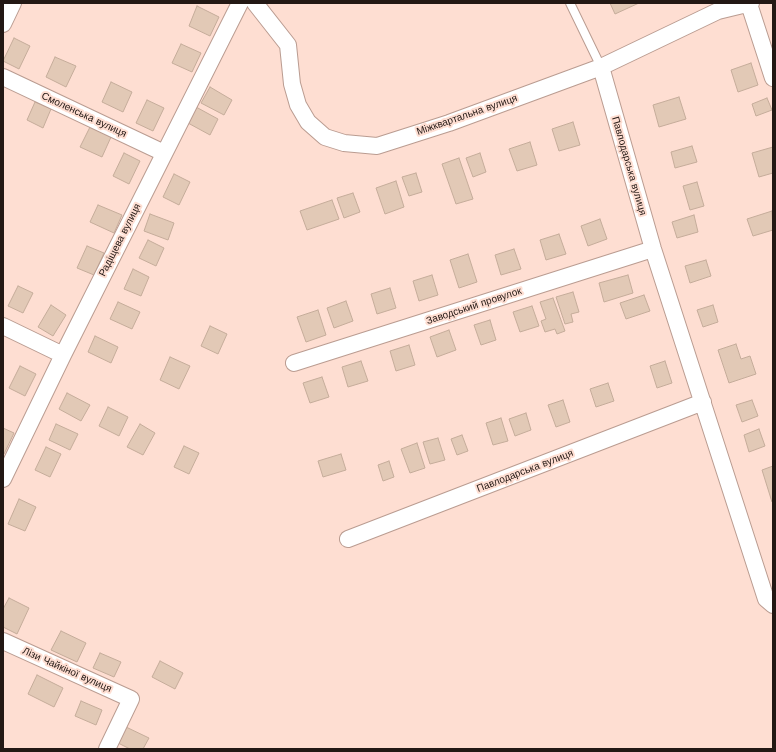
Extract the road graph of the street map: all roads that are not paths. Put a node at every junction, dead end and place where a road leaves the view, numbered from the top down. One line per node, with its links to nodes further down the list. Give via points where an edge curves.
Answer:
1 (13, 3): 7 (street)
2 (240, 3): 11 (street, Радіщева вулиця)
3 (255, 3): 8 (street, Міжквартальна вулиця, via 288,45 292,84 298,105 308,122 325,137 344,144 377,146 449,123)
4 (570, 3): 8 (lane)
5 (750, 4): 6 (street, Міжквартальна вулиця); 10 (street)
6 (716, 7): 8 (street, Міжквартальна вулиця)
7 (3, 24)
8 (601, 67): 12 (street, Павлодарська вулиця)
9 (3, 77): 11 (street, Смоленська вулиця)
10 (773, 78)
11 (164, 153): 14 (street, Радіщева вулиця)
12 (653, 249): 15 (street, Заводський провулок); 16 (street, Павлодарська вулиця)
13 (3, 326): 14 (street)
14 (63, 355): 17 (street, Радіщева вулиця)
15 (294, 363)
16 (703, 402): 18 (street, Павлодарська вулиця); 19 (street, Павлодарська вулиця)
17 (3, 479)
18 (348, 539)
19 (770, 602)
20 (3, 641): 21 (street, Лізи Чайкіної вулиця, via 131,698)
21 (107, 749)

